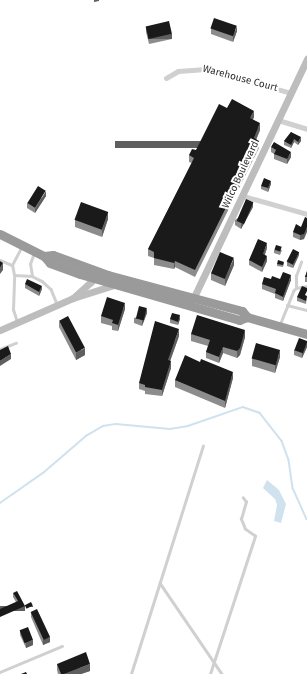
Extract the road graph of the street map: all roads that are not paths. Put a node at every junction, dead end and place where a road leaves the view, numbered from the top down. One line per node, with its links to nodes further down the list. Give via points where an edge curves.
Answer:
1 (307, 59): 2 (street, Wilco Boulevard)
2 (304, 72): 4 (street, Wilco Boulevard)
3 (166, 78): 4 (street, Warehouse Court, via 178,71 206,69)
4 (291, 93): 5 (street, Wilco Boulevard)
5 (278, 120): 6 (street); 7 (street, Wilco Boulevard)
6 (307, 128)
7 (243, 196): 8 (street); 25 (street, Wilco Boulevard)
8 (307, 214)
9 (0, 234): 10 (highway)
10 (22, 246): 11 (highway); 15 (lane)
11 (35, 252): 12 (highway); 19 (lane, via 30,264)
12 (44, 256): 16 (highway, via 50,263); 17 (highway, via 53,255)
13 (0, 260): 15 (lane)
14 (301, 262): 22 (lane, via 296,276)
15 (12, 265): 18 (lane)
16 (80, 274): 17 (highway); 23 (street)
17 (95, 274): 20 (highway); 23 (street); 25 (highway)
18 (14, 275): 19 (lane); 30 (lane, via 13,310)
19 (32, 276): 26 (lane, via 51,289)
20 (114, 285): 24 (street); 29 (highway, via 239,320)
21 (307, 286): 22 (lane)
22 (296, 288): 27 (lane)
23 (82, 290): 24 (street)
24 (73, 298): 26 (street)
25 (193, 299): 29 (highway, via 242,312)
26 (57, 305): 30 (street)
27 (287, 305): 28 (lane); 31 (lane)
28 (307, 310)
29 (247, 317): 31 (highway)
30 (17, 323): 32 (street)
31 (280, 326): 33 (highway)
32 (0, 330)
33 (307, 334)
34 (16, 343): 35 (lane)
35 (0, 349)
36 (203, 446): 38 (lane)
37 (244, 498): 40 (lane, via 246,502 240,519 246,529 255,536)
38 (160, 582): 40 (lane); 42 (lane)
39 (62, 646): 41 (lane)
40 (214, 660): 43 (lane); 44 (lane)
41 (0, 672)
42 (132, 674)
43 (210, 674)
44 (222, 674)

